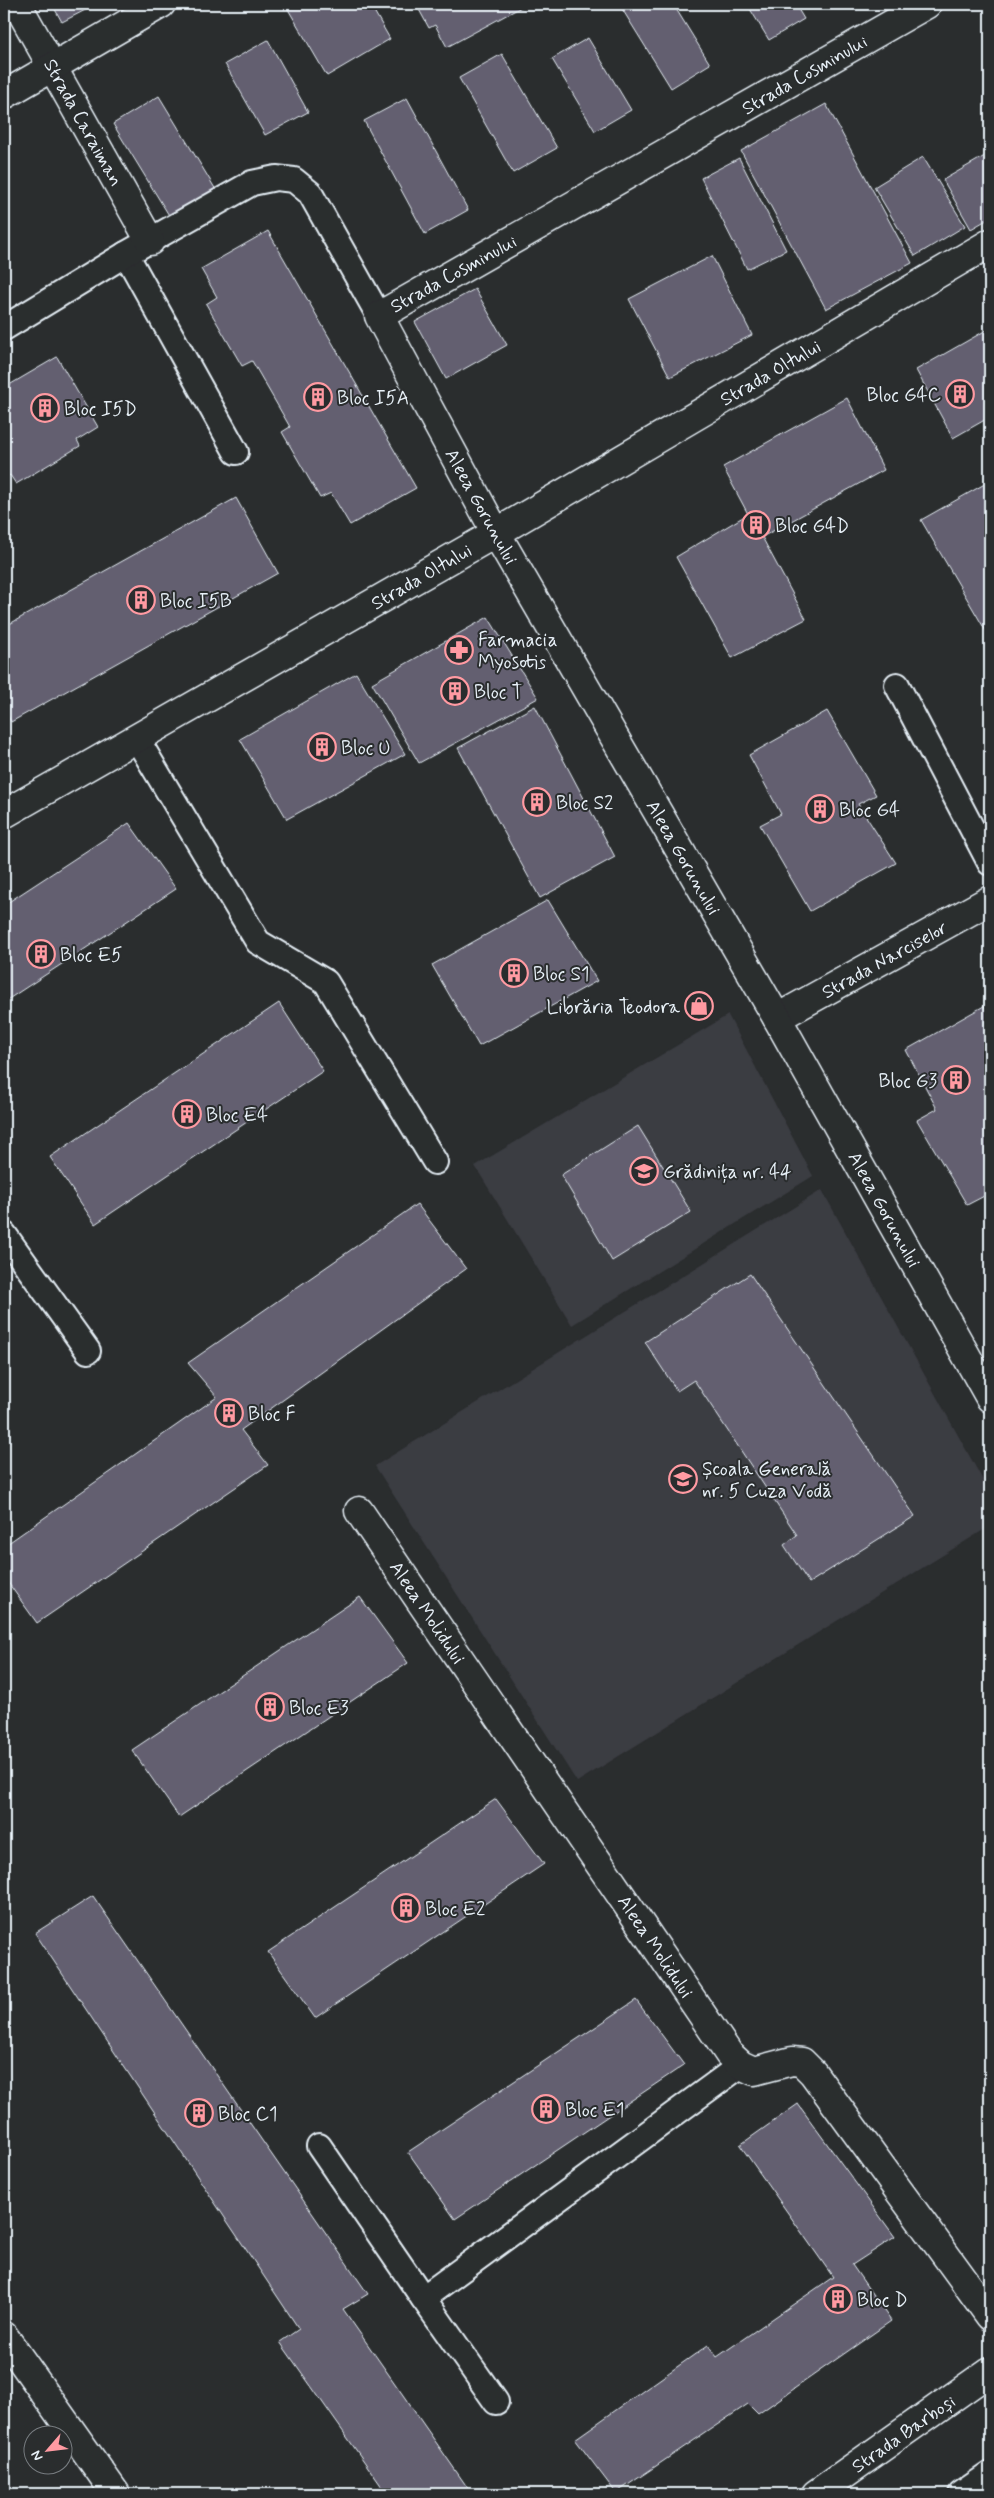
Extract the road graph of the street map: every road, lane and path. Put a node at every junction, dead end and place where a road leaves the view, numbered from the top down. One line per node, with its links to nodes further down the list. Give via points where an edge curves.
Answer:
1 (17, 4): 4 (street, Strada Caraiman)
2 (161, 4): 4 (street)
3 (927, 4): 9 (street, Strada Cosminului)
4 (53, 67): 5 (street); 6 (street, Strada Caraiman)
5 (4, 95)
6 (150, 241): 8 (lane, Strada Cosminului); 9 (lane, Strada Cosminului, via 252,183 276,178 294,180 310,194)
7 (990, 243): 12 (street, Strada Oltului)
8 (126, 254): 10 (lane, Strada Cosminului); 11 (lane)
9 (379, 316): 12 (street, Aleea Gorunului)
10 (4, 328)
11 (236, 452)
12 (496, 533): 14 (street, Strada Oltului); 18 (street, Aleea Gorunului)
13 (897, 685): 16 (lane)
14 (137, 739): 15 (street, Strada Oltului); 19 (lane, via 258,942 326,982)
15 (4, 814)
16 (990, 863)
17 (990, 900): 18 (street, Strada Narciselor)
18 (778, 1018): 22 (street, Aleea Gorunului)
19 (436, 1162)
20 (4, 1234): 21 (lane)
21 (88, 1351)
22 (990, 1398)
23 (359, 1511): 24 (street, Aleea Molidului, via 729,2054)
24 (742, 2065): 26 (lane); 27 (street, via 754,2071 792,2061 802,2062 813,2073)
25 (319, 2146): 26 (lane)
26 (423, 2298): 30 (lane)
27 (990, 2316)
28 (4, 2336): 32 (street)
29 (990, 2371): 33 (street, Strada Barboși)
30 (496, 2402)
31 (990, 2474): 34 (lane)
32 (116, 2494)
33 (816, 2494)
34 (961, 2494)

